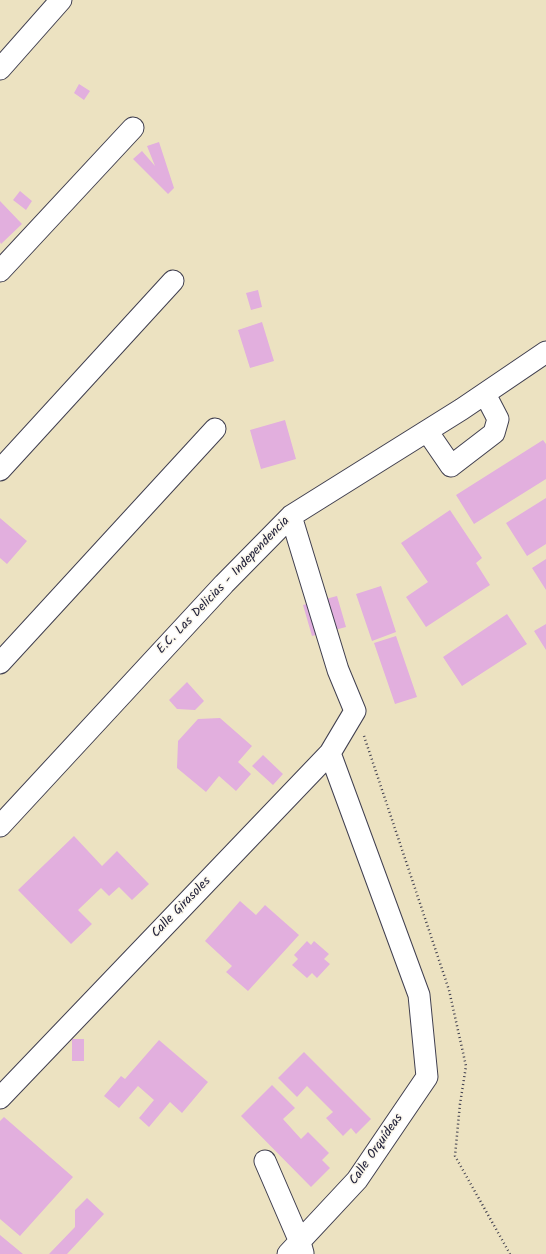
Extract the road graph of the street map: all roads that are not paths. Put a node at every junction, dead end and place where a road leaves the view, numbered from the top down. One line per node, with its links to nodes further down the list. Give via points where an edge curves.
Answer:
1 (61, 0): 2 (street)
2 (0, 69)
3 (132, 128): 4 (street)
4 (0, 271)
5 (173, 281): 10 (street)
6 (546, 352): 7 (street, E.C. Las Delicias - Independencia)
7 (485, 394): 9 (street, E.C. Las Delicias - Independencia); 9 (street, via 498,419 494,433 451,466)
8 (215, 429): 12 (street)
9 (427, 431): 11 (street, E.C. Las Delicias - Independencia)
10 (0, 470)
11 (291, 516): 13 (street, Calle Girasoles, via 338,670 355,711); 14 (street, E.C. Las Delicias - Independencia)
12 (0, 664)
13 (330, 752): 15 (street, Calle Girasoles); 17 (street, Calle Orquídeas, via 419,995 427,1077 357,1180)
14 (3, 815)
15 (0, 1098)
16 (265, 1161): 17 (street)
17 (297, 1250)

